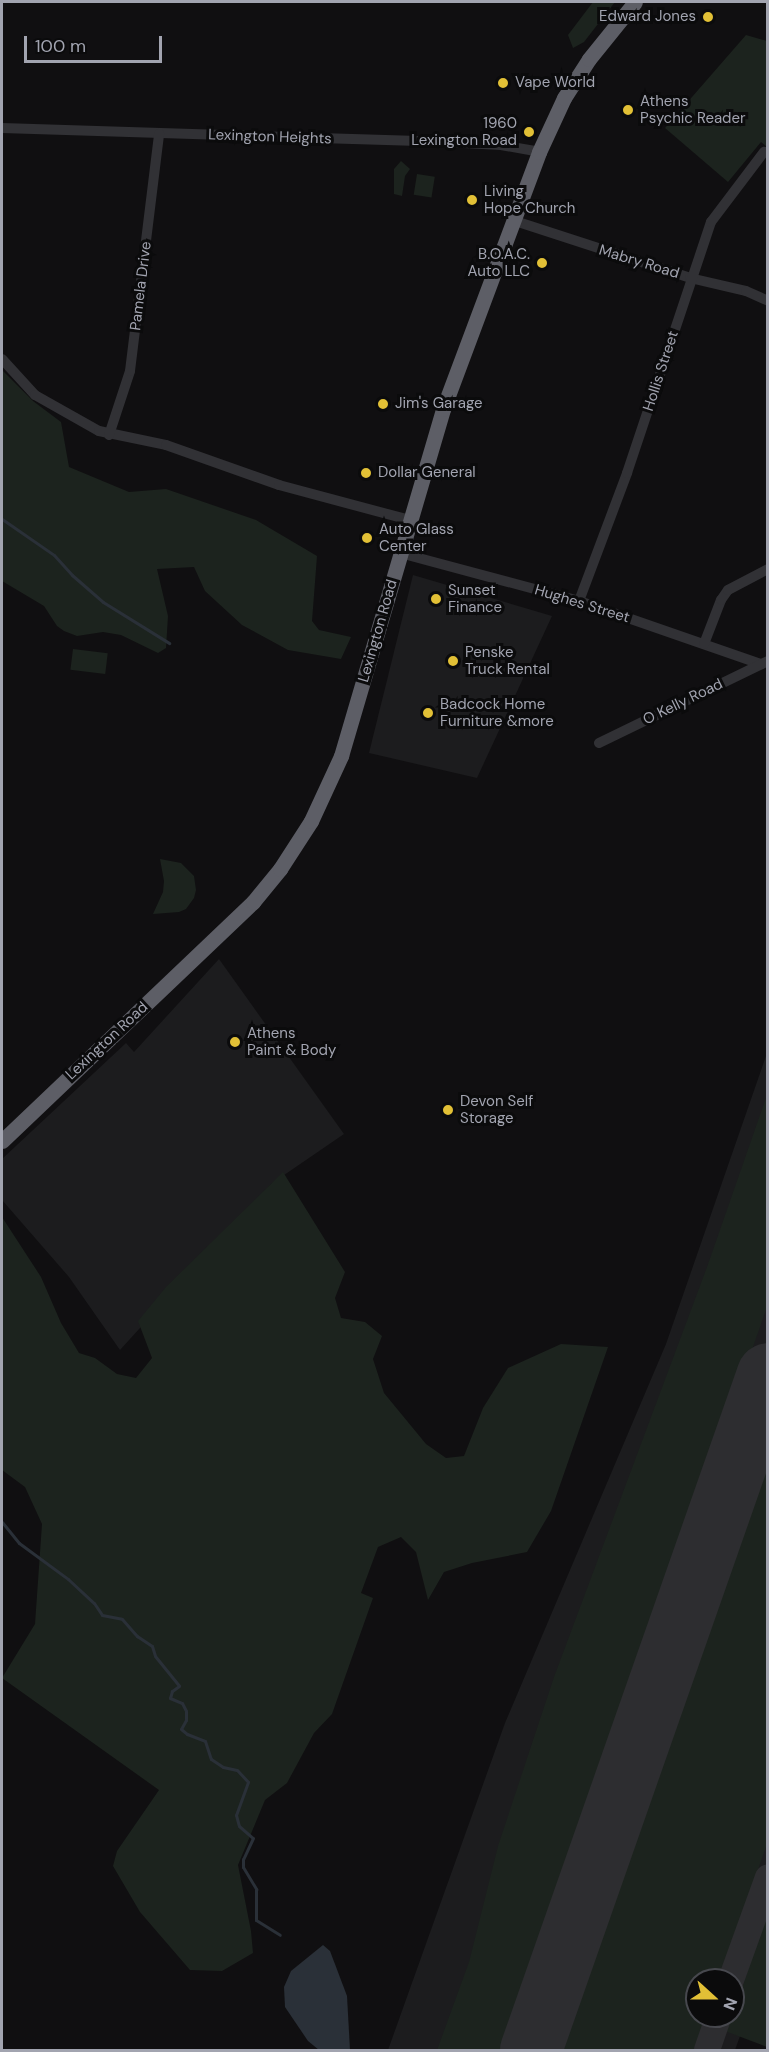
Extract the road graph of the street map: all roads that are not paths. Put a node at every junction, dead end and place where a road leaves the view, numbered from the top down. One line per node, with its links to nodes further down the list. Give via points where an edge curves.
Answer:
1 (635, 2): 4 (highway, Lexington Road, via 589,59 564,98)
2 (2, 128): 3 (street, Lexington Heights)
3 (159, 134): 4 (street, Lexington Heights, via 425,141 501,145); 10 (street, Pamela Drive, via 130,371)
4 (539, 152): 6 (highway, Lexington Road)
5 (764, 152): 7 (street, Hollis Street, via 714,217)
6 (512, 220): 7 (street, Mabry Road); 11 (highway, Lexington Road, via 443,409)
7 (690, 278): 8 (street, Mabry Road, via 746,291); 14 (street, Hollis Street, via 627,473)
8 (768, 301)
9 (2, 359): 10 (street, via 35,395)
10 (109, 435): 11 (street, via 166,445 279,485)
11 (410, 520): 12 (highway, Lexington Road)
12 (400, 554): 14 (street, Hughes Street); 18 (highway, Lexington Road, via 341,756 292,852 241,914)
13 (768, 569): 15 (street, via 728,590)
14 (579, 601): 15 (street, Hughes Street)
15 (704, 644): 16 (street, Hughes Street)
16 (764, 662): 17 (street, O Kelly Road)
17 (599, 743)
18 (2, 1141)

